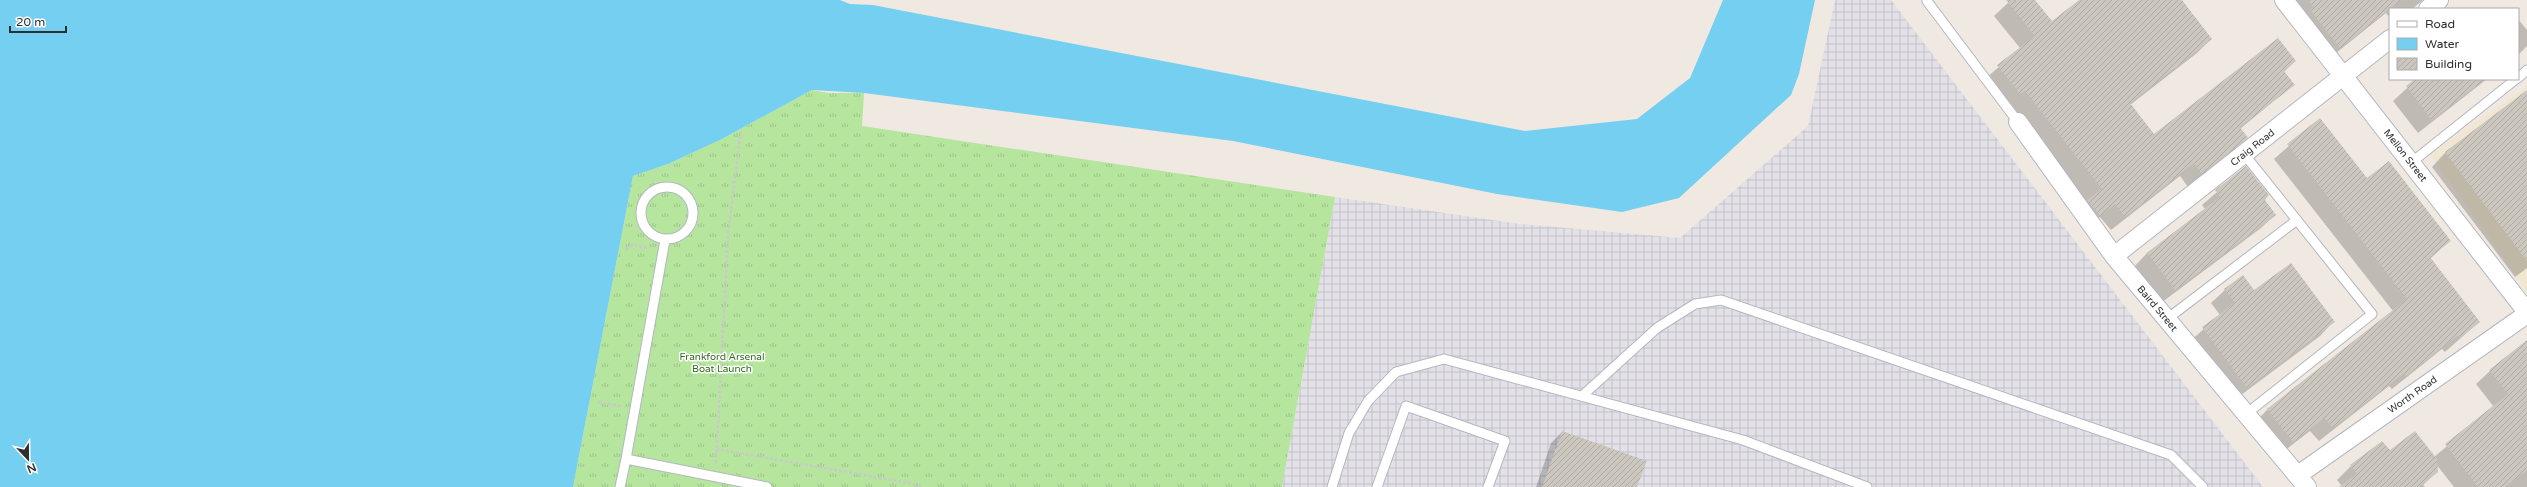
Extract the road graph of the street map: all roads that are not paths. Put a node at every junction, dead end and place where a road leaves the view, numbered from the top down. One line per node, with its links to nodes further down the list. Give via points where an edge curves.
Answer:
1 (2284, 0): 7 (street, Mellon Street)
2 (2439, 0): 4 (street)
3 (1927, 1): 10 (lane)
4 (2429, 8)
5 (2389, 40): 7 (street, Craig Road)
6 (2527, 70): 8 (lane)
7 (2344, 75): 11 (street, Craig Road); 12 (street, Mellon Street)
8 (2519, 76)
9 (2514, 80): 12 (lane)
10 (2018, 122): 15 (street, Baird Street)
11 (2244, 154): 13 (lane); 15 (street, Craig Road)
12 (2412, 162): 16 (street, Mellon Street)
13 (2297, 220): 17 (lane); 19 (lane, via 2372,314)
14 (665, 240): 14 (lane, via 687,231 693,215 693,207 687,196 669,187 653,190 642,203 640,211 642,223 649,233); 20 (lane)
15 (2114, 256): 17 (street, Baird Street)
16 (2527, 313): 21 (street, Worth Road)
17 (2167, 319): 19 (street, Baird Street)
18 (1582, 396): 24 (lane, via 1444,359 1396,372 1368,401 1349,433); 27 (lane, via 1743,440); 28 (lane, via 1657,328 1695,304 1721,300 2171,454)
19 (2246, 414): 21 (street, Baird Street)
20 (626, 459): 22 (lane); 23 (lane)
21 (2302, 481)
22 (620, 487)
23 (768, 487)
24 (1332, 487)
25 (1377, 487): 26 (lane, via 1406,406 1505,441)
26 (1488, 487)
27 (1867, 487)
28 (2203, 487)

